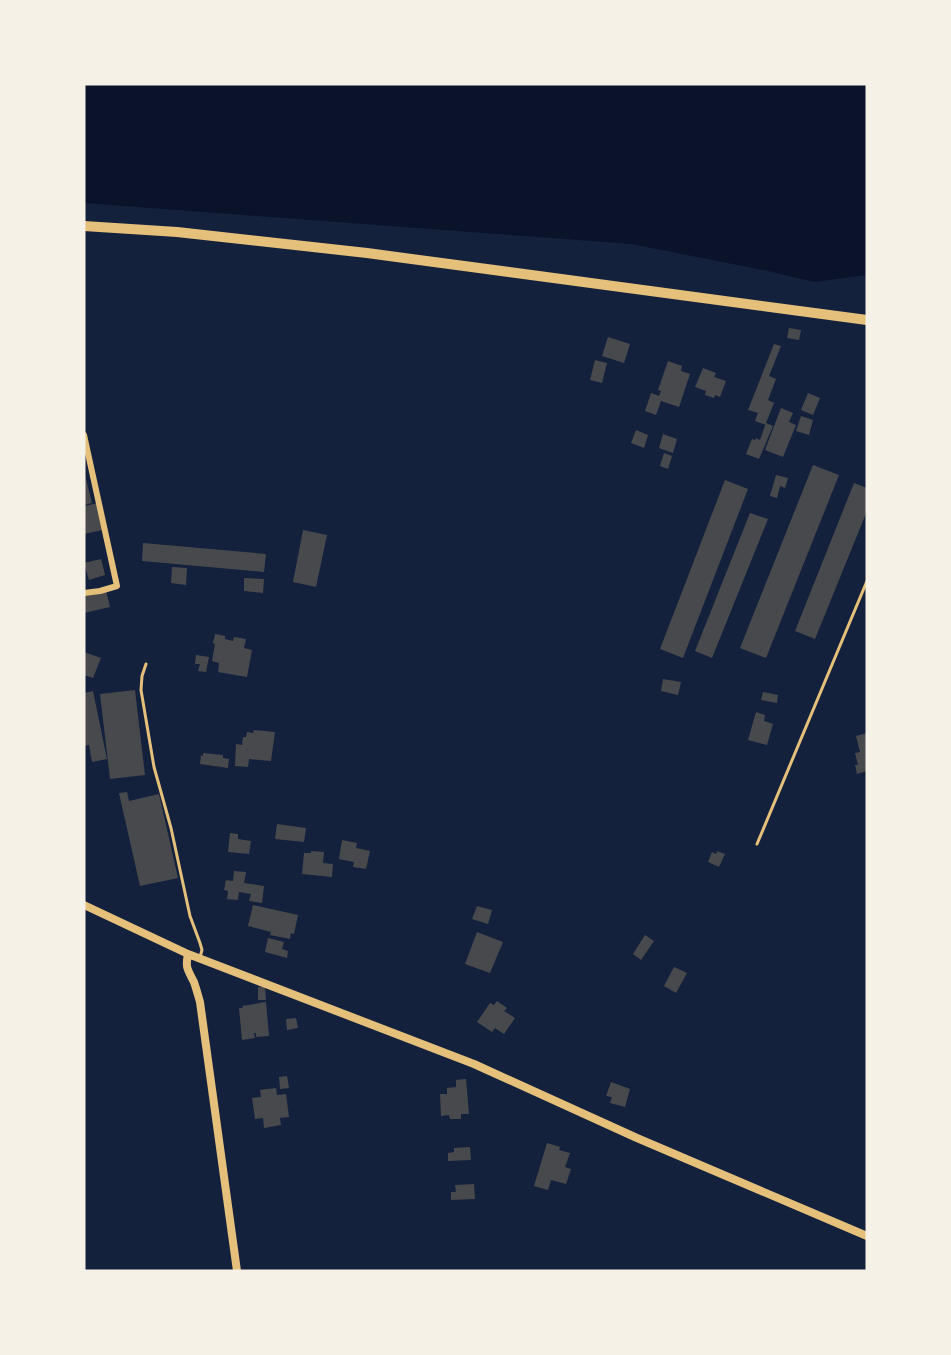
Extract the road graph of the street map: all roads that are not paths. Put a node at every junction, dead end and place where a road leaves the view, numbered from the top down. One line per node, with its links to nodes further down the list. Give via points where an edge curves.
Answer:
1 (84, 226): 2 (highway, via 367,253)
2 (867, 320)
3 (84, 435): 5 (street, via 117,586)
4 (867, 581): 7 (lane)
5 (84, 593)
6 (146, 664): 10 (lane, via 141,690 154,767 200,943)
7 (757, 844)
8 (84, 905): 9 (street)
9 (188, 954): 10 (street); 12 (street, via 187,970 200,1002)
10 (199, 959): 11 (street, via 474,1064)
11 (867, 1236)
12 (237, 1271)

